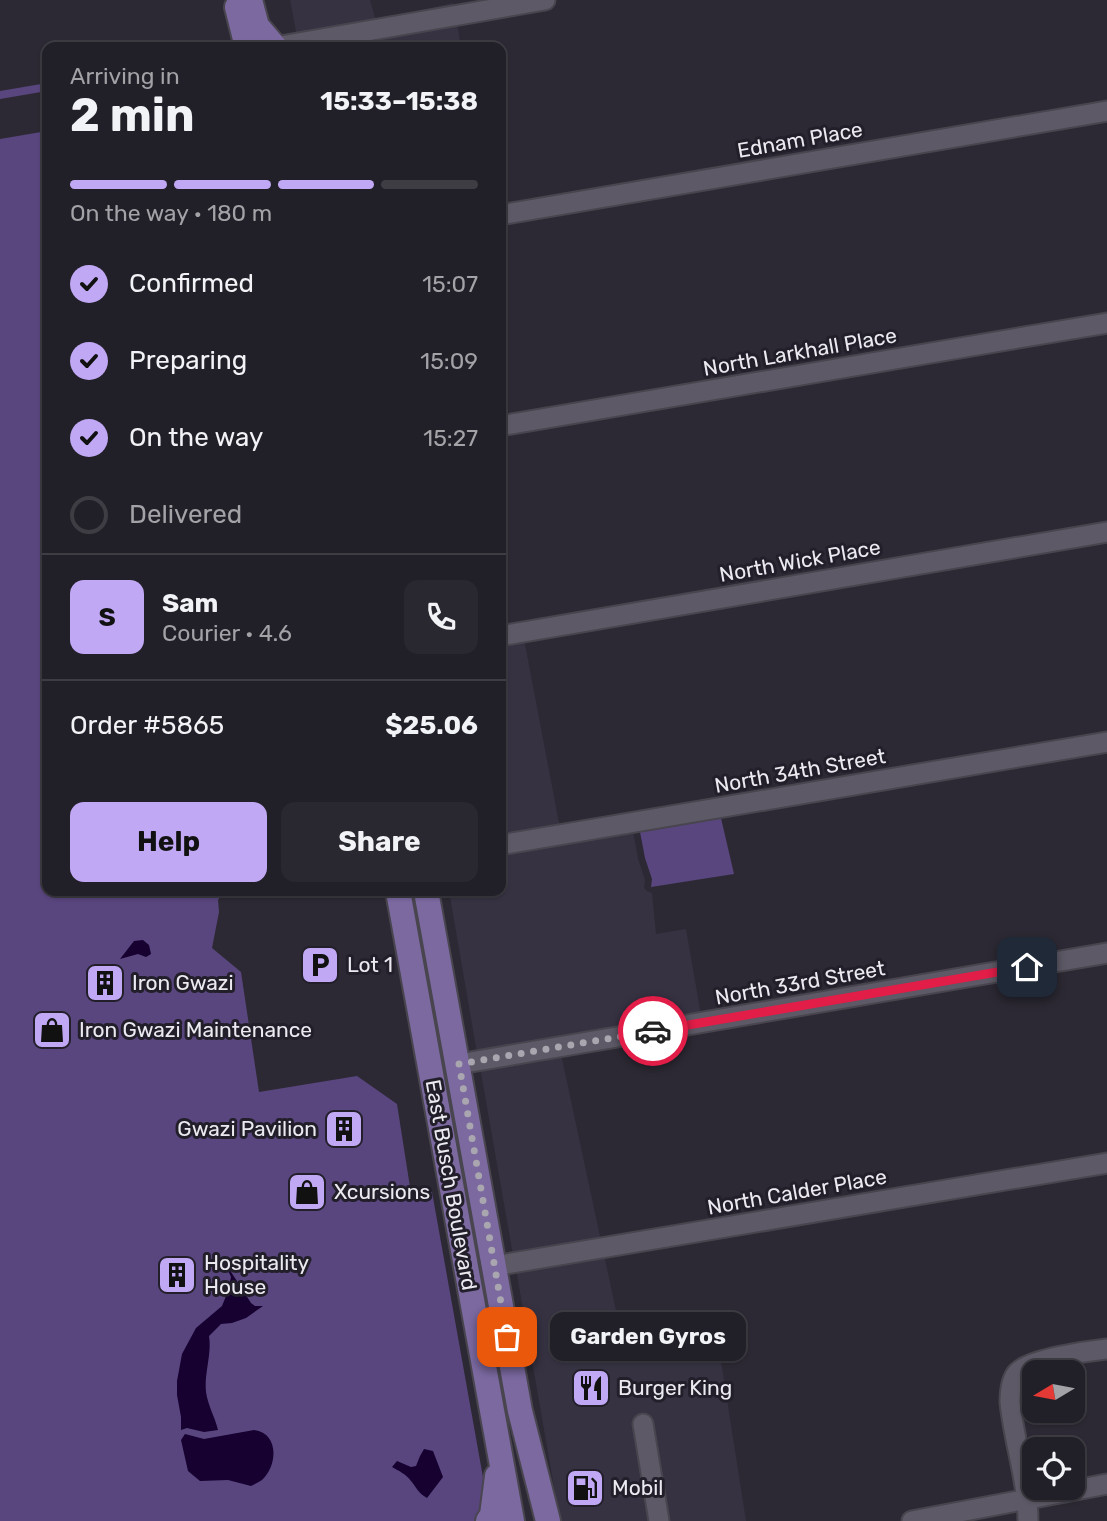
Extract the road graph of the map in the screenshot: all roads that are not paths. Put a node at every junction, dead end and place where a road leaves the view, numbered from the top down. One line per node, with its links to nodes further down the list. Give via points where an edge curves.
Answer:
1 (235, 0): 5 (main road)
2 (250, 0): 6 (main road, via 257,26)
3 (265, 0): 7 (main road)
4 (545, 0): 8 (street)
5 (246, 42)
6 (271, 42)
7 (274, 42)
8 (304, 42)
9 (1107, 111): 10 (street, Ednam Place)
10 (506, 214)
11 (1107, 323): 12 (street, North Larkhall Place)
12 (506, 425)
13 (1107, 532): 14 (street, North Wick Place)
14 (506, 635)
15 (1107, 742): 16 (street, North 34th Street)
16 (506, 844)
17 (399, 896): 21 (main road, East Busch Boulevard)
18 (427, 896): 20 (main road, East Busch Boulevard)
19 (1107, 953): 20 (street, North 33rd Street)
20 (459, 1064): 23 (main road, East Busch Boulevard)
21 (439, 1122): 23 (main road, via 474,1252); 26 (main road, East Busch Boulevard)
22 (1107, 1163): 23 (street, North Calder Place)
23 (494, 1266): 34 (main road, East Busch Boulevard, via 520,1411)
24 (1107, 1349): 27 (street, via 1032,1363 1018,1371 1010,1401)
25 (643, 1424): 35 (street)
26 (499, 1455): 32 (main road); 33 (main road, East Busch Boulevard)
27 (1022, 1470)
28 (1107, 1483): 29 (street)
29 (1085, 1487)
30 (1022, 1500): 36 (street)
31 (1027, 1500): 37 (street)
32 (488, 1521)
33 (512, 1521)
34 (548, 1521)
35 (659, 1521)
36 (912, 1521)
37 (1028, 1521)

